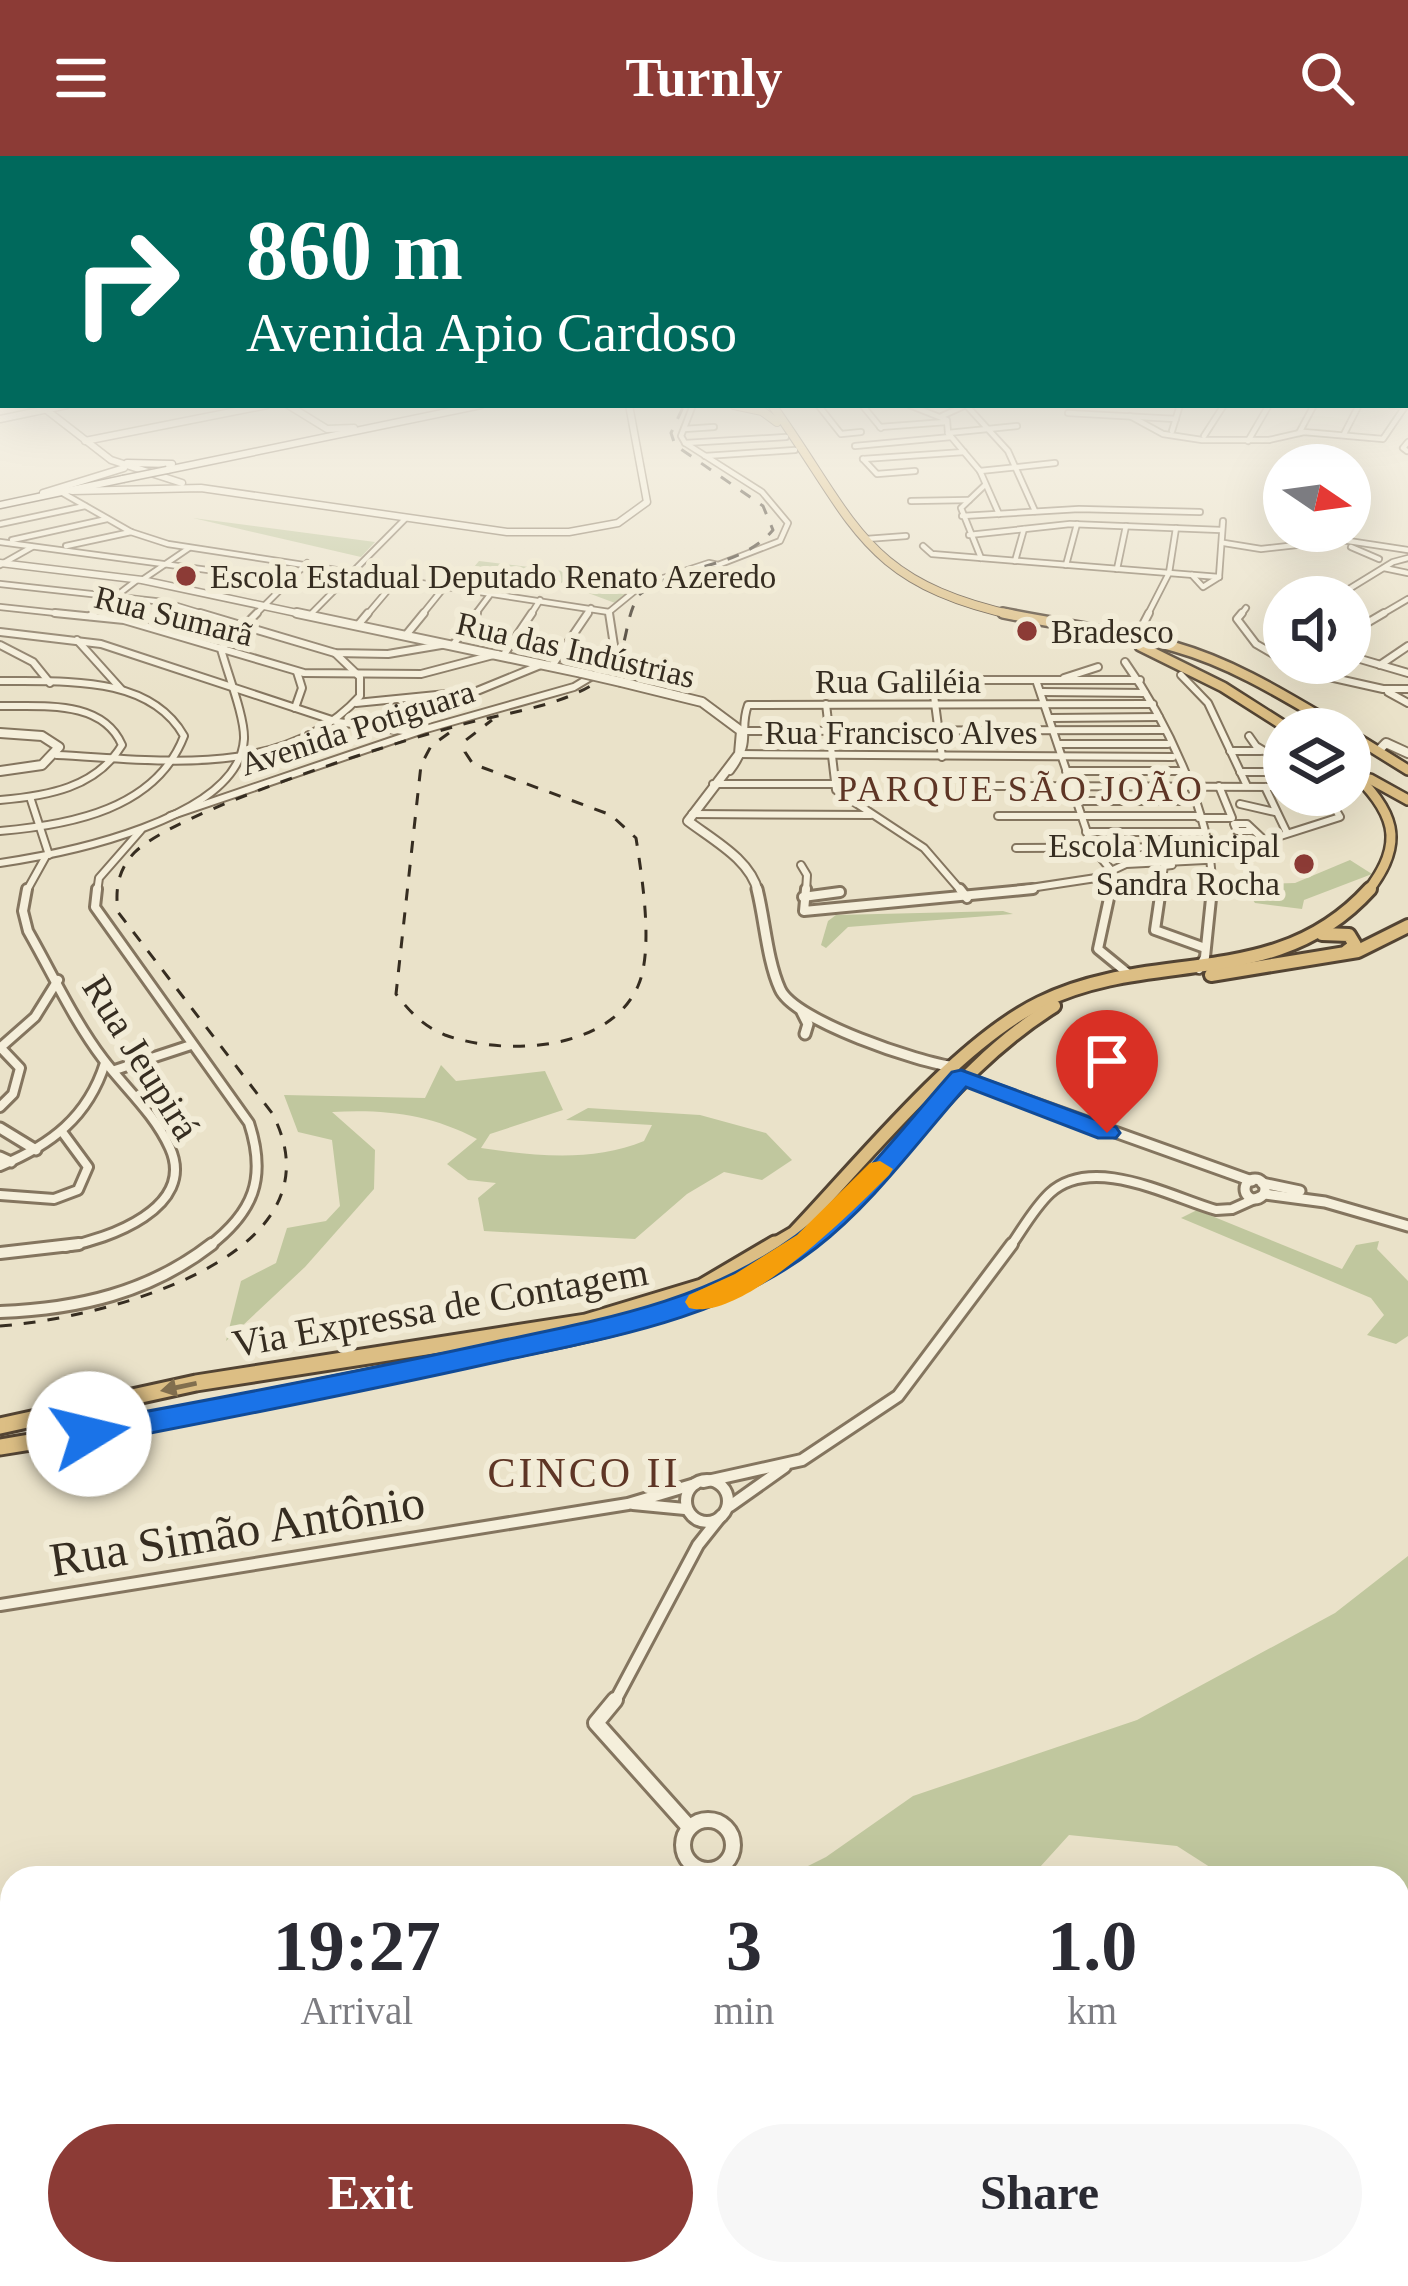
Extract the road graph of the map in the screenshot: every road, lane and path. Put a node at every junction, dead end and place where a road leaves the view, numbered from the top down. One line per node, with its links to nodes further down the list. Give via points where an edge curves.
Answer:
1 (73, 498): 11 (street)
2 (289, 498): 19 (street)
3 (642, 498): 21 (street, via 644,507 624,523 602,530 542,536)
4 (768, 498): 72 (street, via 788,524 780,541 642,585)
5 (829, 498): 107 (highway, via 897,579 949,601 1134,644)
6 (835, 498): 32 (highway)
7 (991, 498): 16 (street)
8 (1029, 498): 13 (street)
9 (969, 500): 10 (street); 17 (street)
10 (911, 501)
11 (85, 506): 18 (street); 22 (street)
12 (1048, 510): 13 (street); 14 (street); 23 (street)
13 (1035, 511): 16 (street)
14 (1200, 512)
15 (431, 514): 21 (street)
16 (998, 514): 17 (street)
17 (962, 516): 30 (street)
18 (108, 518): 29 (street); 33 (street)
19 (406, 518): 21 (street); 53 (street)
20 (1223, 521): 28 (street)
21 (440, 523)
22 (0, 524)
23 (1061, 524): 24 (street); 27 (street)
24 (1077, 524): 25 (street); 50 (street)
25 (1126, 526): 26 (street); 52 (street)
26 (1176, 528): 28 (street); 54 (street)
27 (1024, 529): 30 (street); 46 (street)
28 (1221, 530): 34 (street)
29 (131, 532): 38 (street); 39 (street)
30 (969, 535): 44 (street)
31 (906, 536): 32 (street)
32 (866, 539): 80 (highway, via 889,566 932,590)
33 (0, 542): 37 (street)
34 (1224, 543): 40 (street); 58 (street)
35 (1371, 544): 43 (street)
36 (923, 545): 44 (street, via 932,554)
37 (33, 546): 38 (street); 48 (street)
38 (54, 548): 47 (street)
39 (189, 548): 47 (street); 49 (street)
40 (1263, 550)
41 (1371, 551): 45 (street)
42 (1365, 552): 45 (street)
43 (1406, 556): 51 (street)
44 (981, 558): 46 (street)
45 (1379, 559): 51 (street)
46 (1015, 561): 50 (street)
47 (169, 562): 60 (street); 61 (street)
48 (3, 563): 60 (street, Rua das Indústrias)
49 (307, 563): 53 (street); 61 (street)
50 (1066, 565): 52 (street)
51 (1383, 568): 55 (street); 57 (street)
52 (1117, 569): 54 (street)
53 (352, 570): 59 (street); 73 (street)
54 (1169, 573): 56 (street); 80 (street)
55 (1408, 573)
56 (1192, 575): 58 (street); 58 (street, via 1203,587)
57 (1370, 576)
58 (1219, 577)
59 (399, 578): 63 (street); 77 (street)
60 (139, 580): 65 (street); 68 (street, Rua das Indústrias)
61 (289, 581): 68 (street)
62 (0, 584): 65 (street)
63 (446, 585): 64 (street); 79 (street)
64 (492, 592): 67 (street); 83 (street)
65 (115, 596): 74 (street); 76 (street)
66 (1408, 599): 75 (street)
67 (540, 600): 70 (street); 88 (street)
68 (266, 606): 73 (street, Rua das Indústrias); 76 (street)
69 (0, 607): 74 (street, Rua Sumarã)
70 (591, 608): 72 (street); 91 (street)
71 (1246, 608): 85 (street, via 1237,619)
72 (608, 612): 134 (street, Avenida Potiguara, via 615,652 586,681)
73 (310, 615): 77 (street, Rua das Indústrias)
74 (90, 616): 86 (street, Rua Sumarã)
75 (1371, 621)
76 (244, 624): 86 (street); 87 (street)
77 (358, 625): 79 (street, Rua das Indústrias)
78 (0, 633): 81 (street)
79 (406, 635): 83 (street, Rua das Indústrias)
80 (1136, 638): 97 (highway)
81 (79, 642): 108 (street); 111 (street)
82 (0, 645): 104 (street, via 33,662)
83 (450, 645): 87 (street); 88 (street, Rua das Indústrias)
84 (1408, 646): 92 (street)
85 (1263, 648)
86 (221, 649): 94 (street, Rua Sumarã); 108 (street)
87 (334, 653): 98 (street)
88 (500, 655): 91 (street, Rua das Indústrias); 98 (street, via 422,674)
89 (1124, 662): 102 (street)
90 (1371, 662): 92 (street)
91 (547, 665): 115 (street, via 464,692); 129 (street, Rua das Indústrias, bridge, via 702,702)
92 (1380, 665): 95 (street)
93 (1098, 668): 101 (street)
94 (297, 672): 98 (street); 123 (street, Rua Sumarã)
95 (1408, 673)
96 (1181, 675): 141 (street, via 1208,703)
97 (1245, 675): 107 (highway, via 1213,672); 124 (highway)
98 (360, 677): 115 (street)
99 (932, 680): 100 (street); 106 (street); 120 (street)
100 (1036, 680): 101 (street); 113 (street)
101 (1059, 680): 102 (street)
102 (1141, 680): 114 (street)
103 (0, 681): 104 (street)
104 (50, 683): 111 (street)
105 (1357, 684): 110 (street)
106 (881, 686)
107 (1223, 687): 125 (highway)
108 (228, 688): 123 (street); 128 (street); 147 (street, via 244,728)
109 (1408, 688): 110 (street)
110 (1383, 689): 116 (street)
111 (122, 690): 153 (street, via 177,718 184,736)
112 (847, 690): 119 (street)
113 (1042, 692): 114 (street); 121 (street)
114 (1145, 693): 118 (street)
115 (356, 703): 128 (street)
116 (1408, 703)
117 (826, 704): 119 (street, Rua Galiléia); 129 (street, Rua Galiléia, via 748,705); 130 (street)
118 (1153, 704): 121 (street, Rua Galiléia); 126 (street)
119 (847, 705): 120 (street, Rua Galiléia)
120 (937, 705): 121 (street, Rua Galiléia); 133 (street)
121 (1048, 705): 127 (street)
122 (0, 706): 148 (street, via 104,719 122,741)
123 (295, 708): 128 (street)
124 (1304, 708)
125 (1263, 712)
126 (1159, 717): 127 (street); 132 (street)
127 (1051, 718): 131 (street)
128 (336, 723): 134 (street); 136 (street); 147 (street)
129 (747, 730): 130 (street); 146 (street)
130 (830, 730): 133 (street); 149 (street)
131 (1055, 730): 132 (street); 133 (street); 138 (street)
132 (1164, 730): 139 (street)
133 (941, 731): 150 (street)
134 (417, 732): 136 (street, Avenida Potiguara)
135 (0, 734): 145 (street, via 48,738)
136 (405, 736): 178 (street, Avenida Potiguara)
137 (1249, 736): 142 (street)
138 (1059, 744): 139 (street); 152 (street)
139 (1168, 744): 151 (street)
140 (1371, 747): 143 (highway)
141 (1230, 751): 142 (street); 159 (street)
142 (1261, 751)
143 (1378, 751): 144 (street, via 1386,743); 154 (highway)
144 (1408, 753)
145 (57, 754): 148 (street); 156 (street, via 35,767)
146 (742, 754): 149 (street, Rua Francisco Alves); 162 (street)
147 (240, 755): 153 (street); 177 (street)
148 (116, 757): 153 (street); 171 (street, via 81,783)
149 (832, 757): 150 (street, Rua Francisco Alves); 163 (street)
150 (942, 757): 152 (street, Rua Francisco Alves)
151 (1174, 757): 152 (street, Rua Francisco Alves); 158 (street)
152 (1063, 758): 157 (street)
153 (176, 759): 189 (street, via 130,797)
154 (1407, 769)
155 (1263, 770): 159 (street)
156 (0, 771)
157 (1066, 771): 158 (street); 166 (street)
158 (1180, 771): 167 (street)
159 (1240, 772): 168 (street)
160 (1371, 780): 173 (highway)
161 (871, 784): 163 (street)
162 (715, 785): 163 (street); 185 (street)
163 (836, 785): 180 (street)
164 (1219, 785): 167 (street); 168 (street); 176 (street)
165 (983, 786): 166 (street)
166 (1071, 786): 167 (street); 174 (street)
167 (1186, 786): 175 (street)
168 (1247, 786): 169 (street)
169 (1263, 787)
170 (1371, 789): 208 (highway, via 1401,831 1400,859 1387,880)
171 (30, 797): 172 (street); 189 (street)
172 (0, 800)
173 (1408, 800)
174 (1076, 801): 175 (street); 186 (street)
175 (1192, 801): 187 (street)
176 (1226, 801): 179 (street); 188 (street)
177 (190, 804): 178 (street, Avenida Potiguara); 181 (street)
178 (203, 807): 181 (street, Avenida Potiguara)
179 (1263, 809)
180 (872, 815): 185 (street); 206 (street, via 924,848)
181 (170, 816): 190 (street)
182 (998, 816): 186 (street)
183 (1277, 816): 194 (street)
184 (1339, 816): 194 (street)
185 (693, 817): 214 (street, via 750,870 781,992)
186 (1080, 817): 187 (street); 192 (street)
187 (1198, 817): 188 (street); 193 (street)
188 (1233, 821): 195 (street)
189 (39, 826): 191 (street); 199 (street)
190 (141, 830): 199 (street); 216 (street, via 99,878 95,907)
191 (0, 831)
192 (1086, 832): 193 (street); 196 (street)
193 (1204, 832): 198 (street)
194 (1287, 833): 195 (street)
195 (1264, 840): 198 (street)
196 (1092, 847): 197 (street); 198 (street); 203 (street)
197 (1016, 848)
198 (1212, 852): 202 (street); 203 (street)
199 (48, 856): 200 (street); 213 (street, Rua Jeupirá, via 28,883 22,916)
200 (0, 863)
201 (801, 865): 205 (street)
202 (1212, 868): 209 (street); 209 (street, via 1165,865 1155,930)
203 (1111, 870): 206 (street); 212 (street, via 1098,950)
204 (840, 892): 205 (street)
205 (803, 897): 206 (street, via 804,910)
206 (967, 898)
207 (1408, 926): 210 (highway, Via Expressa de Contagem)
208 (1308, 939): 210 (highway, via 1341,933 1355,940); 211 (highway, Via Expressa de Contagem)
209 (1205, 948): 211 (street)
210 (1337, 955): 220 (highway, Via Expressa de Contagem, via 1063,1001)
211 (1199, 969): 212 (highway, Via Expressa de Contagem)
212 (1137, 976): 220 (highway, Via Expressa de Contagem, via 1078,988 1013,1016)
213 (58, 980): 217 (street, via 35,1017); 218 (street, Rua Jeupirá)
214 (802, 1012): 215 (street); 220 (street)
215 (805, 1034)
216 (191, 1045): 219 (street); 230 (street, via 259,1142 259,1179 236,1222 132,1290 78,1306)
217 (0, 1047): 221 (street, via 20,1079)
218 (105, 1063): 219 (street, Rua Jeupirá); 223 (street, via 96,1092)
219 (116, 1070): 229 (street, Rua Jeupirá, via 176,1166 161,1199 97,1241)
220 (955, 1074): 226 (street); 231 (highway, Via Expressa de Contagem, via 794,1233 702,1287 586,1322); 232 (highway, Via Expressa de Contagem, via 823,1226 745,1280 672,1313)
221 (0, 1107)
222 (0, 1128): 224 (street)
223 (63, 1133): 224 (street); 227 (street, via 88,1167 84,1184 49,1199)
224 (36, 1150): 225 (street)
225 (4, 1162)
226 (1253, 1191): 228 (street); 237 (street, Rua Simão Antônio, via 1216,1210 1107,1179 1063,1184 898,1396 827,1447)
227 (0, 1195)
228 (1408, 1226)
229 (0, 1252)
230 (0, 1312)
231 (335, 1360): 232 (highway, via 353,1369); 233 (highway, Via Expressa de Contagem, one-way to 233)
232 (345, 1385): 235 (highway, Via Expressa de Contagem)
233 (97, 1404): 234 (highway, Via Expressa de Contagem); 235 (highway, via 79,1412 73,1426)
234 (0, 1426)
235 (89, 1434): 236 (highway, Via Expressa de Contagem)
236 (0, 1447)
237 (789, 1463): 238 (street, Rua Simão Antônio); 240 (street, Rua Simão Antônio)
238 (699, 1483): 239 (street, Rua Simão Antônio); 240 (street, via 725,1488); 241 (street, via 685,1492)
239 (628, 1504): 241 (street, Rua Simão Antônio); 243 (street, Rua Simão Antônio)
240 (726, 1511): 241 (street, Rua Simão Antônio); 242 (street, Rua Simão Antônio)
241 (689, 1512): 242 (street)
242 (698, 1545): 244 (street, Rua Simão Antônio, via 596,1723)
243 (0, 1606)
244 (689, 1827): 245 (street, via 681,1841); 246 (street, via 705,1821 728,1829 729,1859)
245 (699, 1866)
246 (713, 1866)

